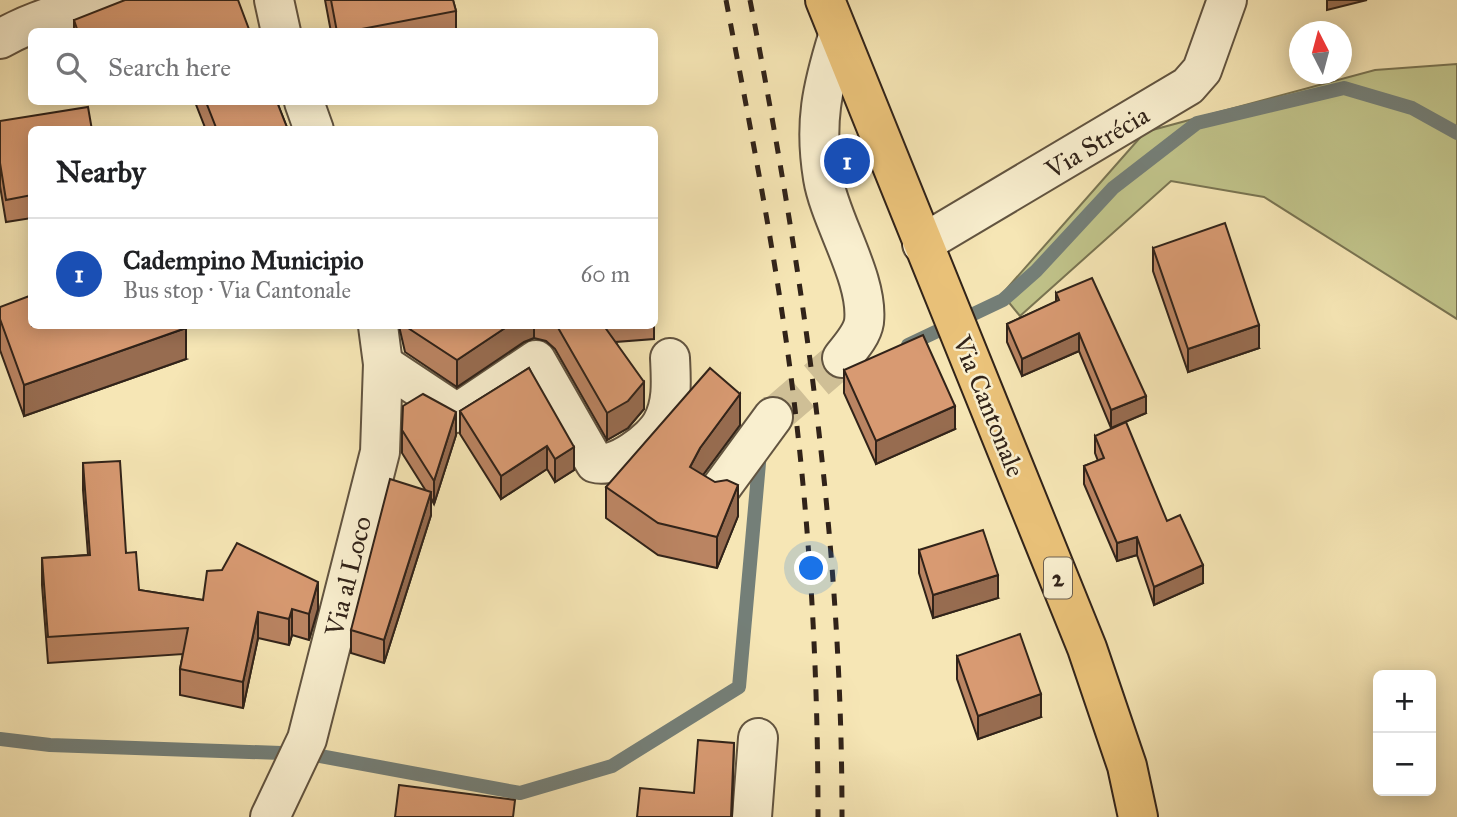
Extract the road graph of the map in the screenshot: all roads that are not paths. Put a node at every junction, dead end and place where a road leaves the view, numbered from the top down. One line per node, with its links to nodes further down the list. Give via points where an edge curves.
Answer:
1 (117, 0): 7 (street, via 70,10)
2 (274, 0): 5 (street)
3 (825, 0): 6 (main road, Via Cantonale / 2)
4 (1227, 0): 10 (street, Via Strécia, via 1202,70 1188,86)
5 (280, 28)
6 (838, 36): 10 (main road, Via Cantonale / 2); 13 (street, via 821,89 821,153 824,180 863,300 864,324)
7 (0, 39)
8 (305, 105): 9 (street)
9 (313, 126)
10 (922, 244): 20 (main road, Via Cantonale / 2, via 1105,697)
11 (378, 329): 14 (street, Via al Loco)
12 (670, 358): 14 (street, via 671,393 662,424 620,462 605,466 595,464 536,360 457,413)
13 (842, 358)
14 (383, 364): 18 (street, Via al Loco, via 380,452 302,751)
15 (773, 417): 16 (street)
16 (718, 492)
17 (758, 738): 19 (street)
18 (270, 817)
19 (752, 817)
20 (1138, 817)

